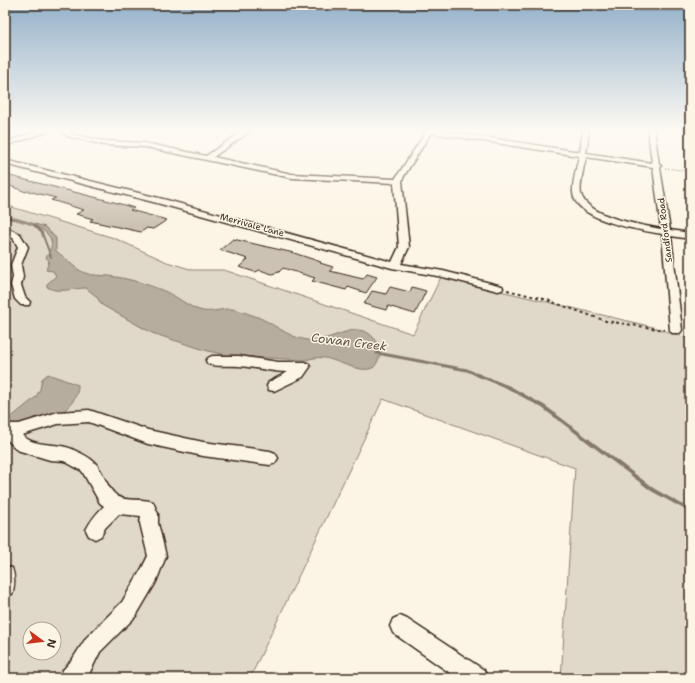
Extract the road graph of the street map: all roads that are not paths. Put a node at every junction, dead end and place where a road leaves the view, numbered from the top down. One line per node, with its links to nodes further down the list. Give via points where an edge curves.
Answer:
1 (5, 162): 12 (street, Merrivale Lane, via 160,201)
2 (226, 162): 8 (street, via 300,177)
3 (409, 162): 8 (street)
4 (581, 162): 10 (street, via 576,194 580,204 593,213 612,220)
5 (629, 162): 7 (street)
6 (657, 162): 7 (street, Sandford Road)
7 (658, 166): 10 (street, Sandford Road)
8 (398, 181): 12 (street, via 404,247)
9 (5, 230): 14 (street, via 17,236 23,247 16,265 16,286 20,299)
10 (666, 232): 11 (street); 15 (street, Sandford Road)
11 (690, 236)
12 (395, 266): 13 (street, Merrivale Lane, via 443,274)
13 (498, 288)
14 (25, 302)
15 (676, 330)
16 (212, 361): 17 (street, via 304,367)
17 (274, 386)
18 (7, 431): 19 (street, via 58,418 89,416 148,437 203,449); 20 (street, via 22,445 50,453 66,454 88,466)
19 (270, 458)
20 (112, 503): 21 (street, via 112,509 98,522); 25 (street, via 130,508 147,508 157,556 129,609 93,645)
21 (95, 530)
22 (5, 575): 23 (street)
23 (5, 587)
24 (400, 626): 26 (street)
25 (71, 678)
26 (476, 678)

